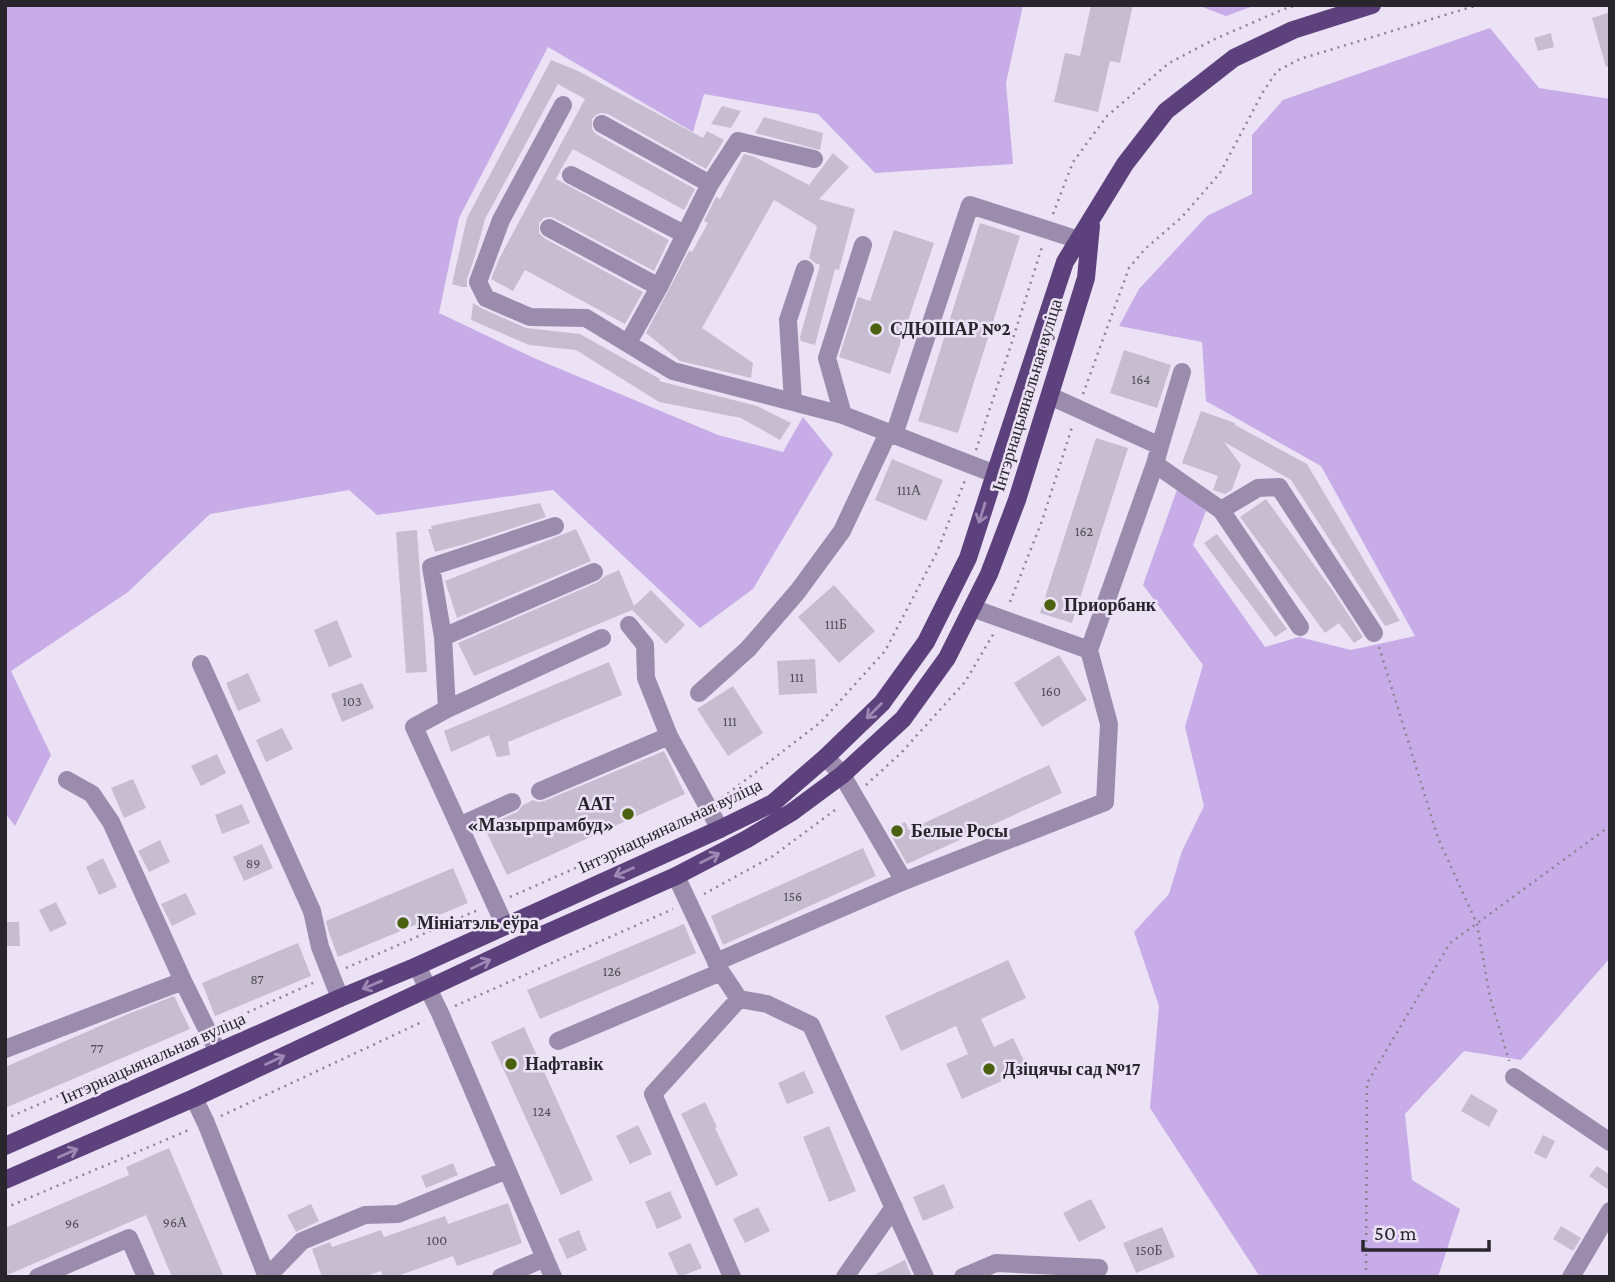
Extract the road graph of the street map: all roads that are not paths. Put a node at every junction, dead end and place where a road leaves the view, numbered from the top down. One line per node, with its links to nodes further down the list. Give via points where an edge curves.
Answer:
1 (1372, 5): 7 (main road, Інтэрнацыянальная вуліца, via 1293,30 1224,65 1166,111 1125,164)
2 (563, 105): 14 (street, via 501,220 478,282 486,298 530,317 586,318)
3 (602, 124): 6 (street)
4 (814, 159): 6 (street, via 738,141)
5 (571, 175): 9 (street)
6 (710, 184): 9 (street)
7 (1092, 221): 10 (main road, Інтэрнацыянальная вуліца); 16 (main road, Інтэрнацыянальная вуліца, via 1086,278)
8 (549, 228): 13 (street)
9 (684, 234): 13 (street)
10 (1079, 240): 19 (street, via 970,205); 22 (main road, Інтэрнацыянальная вуліца, via 1065,262)
11 (863, 245): 18 (street, via 827,358)
12 (805, 269): 17 (street, via 788,320)
13 (659, 287): 14 (street)
14 (628, 343): 17 (street, via 673,371)
15 (1182, 372): 20 (street)
16 (1050, 396): 20 (street); 26 (main road, Інтэрнацыянальная вуліца, via 1017,500)
17 (793, 402): 18 (street)
18 (843, 415): 19 (street)
19 (891, 434): 22 (street); 34 (street, via 842,531 798,591 748,649)
20 (1160, 446): 21 (street)
21 (1155, 464): 23 (street); 32 (street)
22 (995, 474): 37 (main road, Інтэрнацыянальная вуліца, one-way to 37, via 968,558 926,642 882,704)
23 (1221, 510): 28 (street); 29 (street, via 1258,488 1279,487)
24 (555, 526): 30 (street, via 431,567)
25 (594, 572): 30 (street)
26 (972, 608): 32 (street); 38 (main road, Інтэрнацыянальная вуліца, via 947,658 903,719)
27 (629, 625): 36 (street, via 645,645 646,678)
28 (1300, 627)
29 (1374, 632)
30 (443, 638): 35 (street)
31 (602, 638): 35 (street)
32 (1089, 650): 45 (street, via 1109,724 1105,802)
33 (201, 664): 51 (street, via 312,911)
34 (699, 693)
35 (447, 709): 42 (street, via 414,727)
36 (669, 736): 40 (street); 43 (street)
37 (826, 757): 38 (street); 43 (main road, Інтэрнацыянальная вуліца, via 773,803)
38 (842, 775): 44 (main road, Інтэрнацыянальная вуліца, one-way to 38, via 792,812); 45 (street)
39 (67, 780): 49 (street, via 92,794 111,822)
40 (540, 791)
41 (512, 802): 42 (street)
42 (459, 826): 46 (street)
43 (720, 829): 46 (main road, Інтэрнацыянальная вуліца, one-way to 46)
44 (676, 876): 48 (street); 50 (main road, Інтэрнацыянальная вуліца, one-way to 44)
45 (904, 881): 48 (street)
46 (505, 926): 47 (main road, Інтэрнацыянальная вуліца)
47 (417, 966): 50 (street); 51 (main road, Інтэрнацыянальная вуліца, one-way to 51)
48 (718, 967): 52 (street); 53 (street)
49 (183, 981): 54 (street); 55 (street)
50 (428, 989): 57 (main road, Інтэрнацыянальная вуліца, one-way to 50); 60 (street)
51 (340, 998): 55 (main road, Інтэрнацыянальная вуліца)
52 (739, 999): 62 (street, via 767,1004 811,1025); 71 (street, via 653,1094)
53 (558, 1041)
54 (5, 1049)
55 (218, 1052): 59 (main road, Інтэрнацыянальная вуліца)
56 (1514, 1077): 58 (street)
57 (194, 1098): 61 (main road, Інтэрнацыянальная вуліца, one-way to 57); 68 (street)
58 (1610, 1142)
59 (5, 1146)
60 (507, 1170): 64 (street); 68 (street, via 398,1214 365,1215 302,1241)
61 (5, 1181)
62 (894, 1207): 72 (street); 73 (street)
63 (1610, 1211): 75 (street)
64 (545, 1258): 69 (street); 70 (street)
65 (1099, 1268): 74 (street, via 996,1263)
66 (38, 1277): 67 (street, via 130,1238)
67 (146, 1277)
68 (267, 1277)
69 (501, 1277)
70 (553, 1277)
71 (732, 1277)
72 (845, 1277)
73 (925, 1277)
74 (962, 1277)
75 (1571, 1277)

